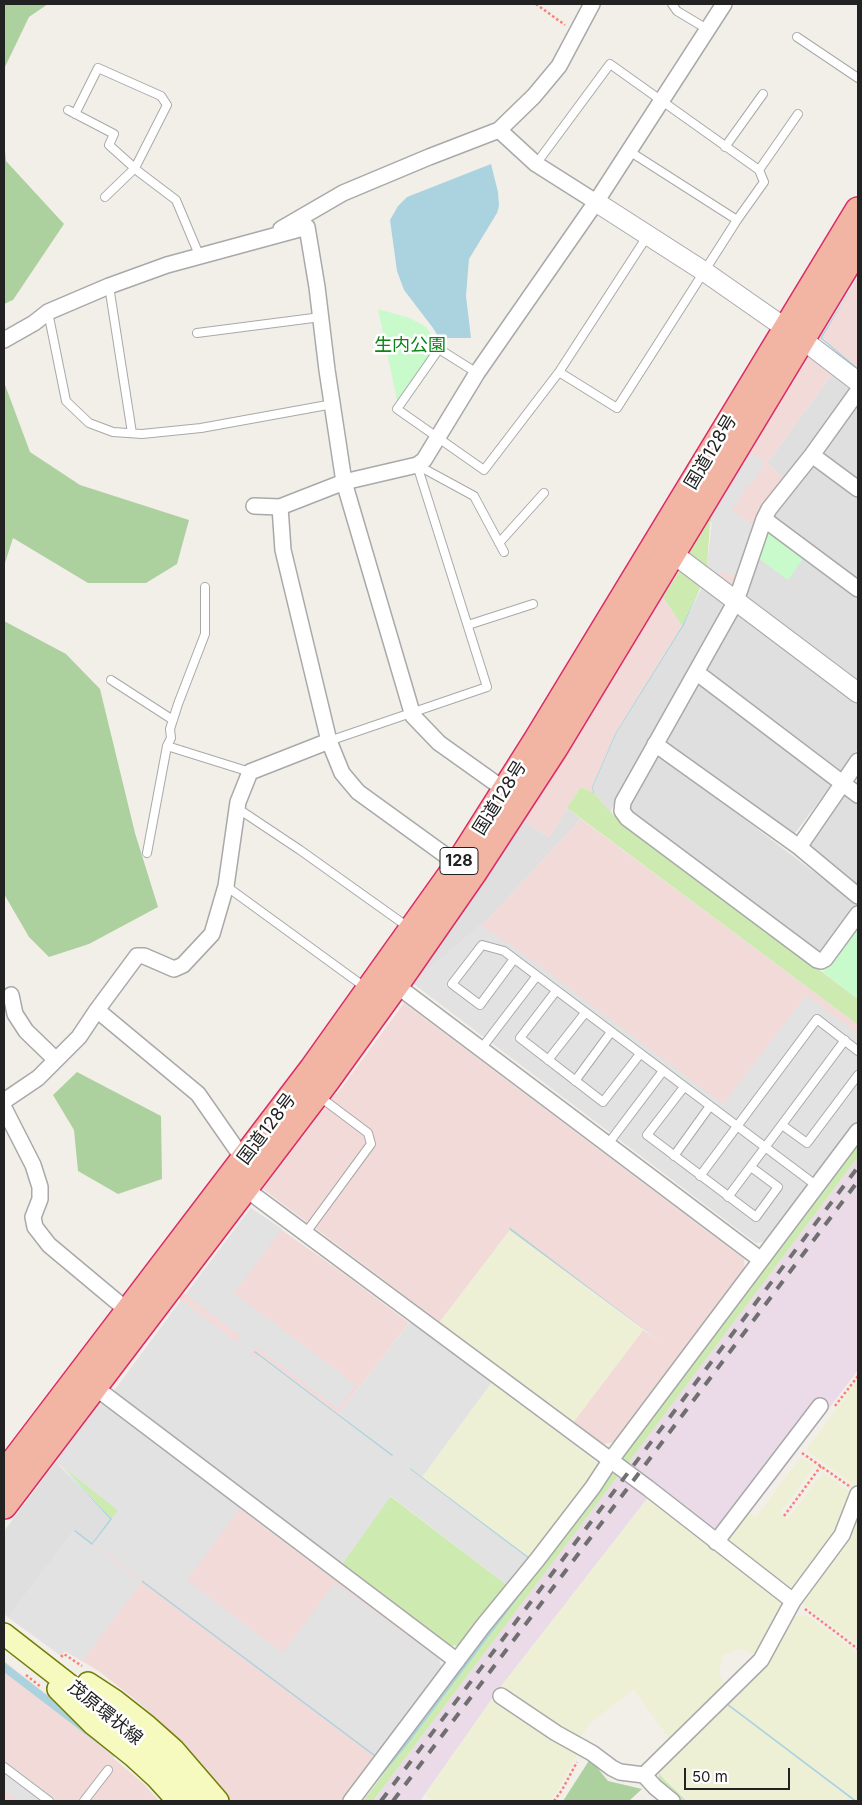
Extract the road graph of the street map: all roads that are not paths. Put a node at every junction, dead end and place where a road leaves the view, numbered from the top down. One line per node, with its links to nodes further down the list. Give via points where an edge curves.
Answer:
1 (592, 4): 10 (street, via 559,66)
2 (672, 4): 4 (lane, via 677,12)
3 (724, 4): 4 (street)
4 (708, 29): 8 (street)
5 (796, 37): 6 (lane)
6 (858, 78)
7 (763, 94): 11 (lane)
8 (661, 102): 11 (lane); 12 (street); 13 (lane, via 610,64)
9 (798, 114): 15 (lane)
10 (499, 130): 13 (street); 21 (street, via 342,193)
11 (725, 147): 15 (lane)
12 (629, 151): 17 (street); 19 (lane)
13 (536, 164): 17 (street)
14 (135, 168): 14 (lane, via 167,105 161,96 98,68 72,112 114,134 109,145); 16 (lane); 23 (lane, via 176,200)
15 (759, 170): 19 (lane, via 764,182)
16 (105, 197)
17 (596, 202): 20 (street); 32 (street)
18 (858, 210): 29 (highway, 国道128号 / 128)
19 (737, 220): 24 (lane)
20 (649, 234): 24 (street); 31 (lane)
21 (262, 240): 23 (street); 27 (street, via 307,227)
22 (858, 247): 29 (highway, 国道128号 / 128)
23 (200, 257): 25 (street)
24 (705, 272): 29 (street); 31 (lane, via 617,408)
25 (109, 286): 26 (street); 36 (lane)
26 (48, 312): 30 (street); 36 (lane, via 66,401 90,423 113,432)
27 (321, 317): 28 (lane); 35 (street)
28 (197, 333)
29 (794, 334): 33 (street); 47 (highway, 国道128号 / 128)
30 (4, 340)
31 (558, 372): 37 (lane, via 484,470)
32 (477, 373): 37 (street); 37 (lane, via 438,349 397,409)
33 (858, 382)
34 (858, 391): 38 (street)
35 (332, 404): 36 (lane, via 201,428); 40 (street)
36 (132, 433)
37 (437, 438): 39 (street, via 424,460)
38 (812, 454): 41 (street); 45 (street)
39 (417, 465): 40 (street); 46 (lane, via 474,496); 53 (lane)
40 (344, 482): 44 (street); 57 (street)
41 (858, 489)
42 (544, 493): 46 (lane)
43 (254, 506): 44 (street)
44 (280, 507): 59 (street, via 283,550)
45 (764, 519): 50 (street); 51 (street)
46 (500, 543): 48 (lane)
47 (665, 547): 51 (street); 65 (highway, 国道128号 / 128); 70 (highway, 国道128号 / 128, via 555,748)
48 (504, 552)
49 (205, 587): 58 (lane, via 205,634)
50 (858, 590)
51 (736, 601): 54 (street); 56 (street)
52 (534, 604): 53 (lane)
53 (468, 624): 57 (lane, via 487,688)
54 (696, 672): 60 (street); 64 (street)
55 (111, 680): 58 (lane)
56 (858, 693)
57 (412, 713): 59 (lane); 65 (street, via 439,743)
58 (173, 720): 61 (lane)
59 (329, 741): 63 (street); 70 (street, via 342,774 358,792)
60 (655, 744): 68 (street); 73 (street, via 623,802 622,811 627,818 817,960 825,959)
61 (168, 746): 63 (lane); 69 (lane)
62 (858, 761): 64 (street)
63 (250, 772): 67 (street)
64 (842, 783): 66 (street); 68 (street)
65 (505, 790): 70 (highway, 国道128号 / 128)
66 (858, 795)
67 (237, 808): 71 (street); 74 (lane)
68 (799, 847): 72 (street)
69 (147, 853)
70 (465, 869): 74 (highway, 国道128号 / 128); 77 (highway, 国道128号 / 128)
71 (226, 886): 78 (lane); 81 (street, via 212,934 183,966 174,969 137,956)
72 (858, 896)
73 (858, 914)
74 (412, 929): 78 (highway, 国道128号 / 128)
75 (514, 959): 75 (lane, via 504,951 482,945 452,984 480,1005); 76 (lane)
76 (536, 977): 79 (lane); 85 (lane)
77 (396, 985): 85 (street); 94 (highway, 国道128号 / 128)
78 (369, 990): 104 (highway, 国道128号 / 128)
79 (556, 992): 82 (lane); 89 (lane, via 520,1038)
80 (11, 995): 88 (street, via 15,1014 26,1031)
81 (97, 1010): 88 (street, via 79,1038); 104 (street, via 198,1094 237,1150)
82 (585, 1013): 83 (lane); 89 (lane)
83 (611, 1032): 87 (lane); 92 (lane)
84 (845, 1040): 86 (lane); 98 (lane); 99 (lane, via 817,1019)
85 (481, 1049): 101 (street)
86 (858, 1050)
87 (640, 1054): 90 (lane); 92 (lane, via 603,1102)
88 (56, 1060): 95 (street, via 38,1078)
89 (548, 1060): 92 (lane)
90 (663, 1071): 93 (lane); 101 (lane)
91 (858, 1075): 98 (lane, via 807,1143)
92 (574, 1081)
93 (684, 1087): 96 (lane); 103 (lane, via 647,1136)
94 (317, 1094): 104 (highway, 国道128号 / 128); 110 (lane, via 368,1133 371,1144)
95 (4, 1101)
96 (710, 1106): 99 (lane); 103 (lane)
97 (4, 1108): 112 (street, via 33,1165 40,1187 40,1199 33,1217 35,1227 49,1245)
98 (782, 1125): 102 (lane)
99 (738, 1127): 102 (lane); 106 (lane)
100 (858, 1131): 108 (street)
101 (608, 1144): 111 (street)
102 (765, 1147): 105 (lane); 108 (lane)
103 (674, 1156): 106 (lane)
104 (253, 1163): 107 (highway, 国道128号 / 128)
105 (751, 1167): 109 (lane); 109 (lane, via 778,1187 756,1217)
106 (700, 1176): 109 (lane)
107 (238, 1183): 110 (street); 112 (highway, 国道128号 / 128); 113 (highway, 国道128号 / 128)
108 (817, 1186): 111 (street)
109 (728, 1196)
110 (305, 1234): 115 (street)
111 (761, 1260): 115 (street)
112 (128, 1311): 113 (highway, 国道128号 / 128)
113 (87, 1381): 116 (highway, 国道128号 / 128); 118 (highway, 国道128号 / 128); 123 (street)
114 (820, 1406): 119 (street)
115 (610, 1461): 119 (street); 123 (street)
116 (5, 1468)
117 (854, 1490): 120 (street, via 842,1535)
118 (4, 1506)
119 (716, 1542): 120 (street)
120 (793, 1601): 127 (street, via 761,1660)
121 (4, 1634): 122 (main road, 茂原環状線)
122 (36, 1658): 130 (main road, via 61,1694 145,1766); 131 (main road, 茂原環状線, via 140,1740); 132 (main road, via 77,1676 114,1700 174,1750)
123 (457, 1661): 133 (street)
124 (501, 1696): 127 (street, via 612,1768)
125 (4, 1767): 128 (lane)
126 (108, 1770): 129 (lane)
127 (644, 1775): 134 (street)
128 (49, 1801)
129 (84, 1801)
130 (178, 1801)
131 (198, 1801)
132 (218, 1801)
133 (351, 1801)
134 (672, 1801)

